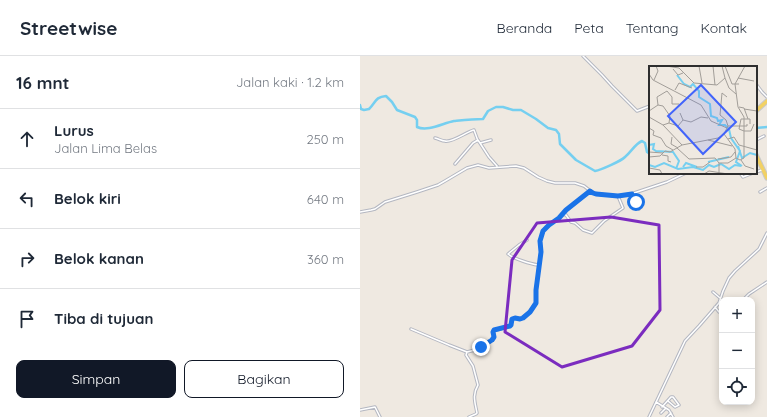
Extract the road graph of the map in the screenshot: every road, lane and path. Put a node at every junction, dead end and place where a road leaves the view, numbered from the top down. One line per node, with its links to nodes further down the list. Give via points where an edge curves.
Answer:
1 (583, 56): 5 (street, via 637,111)
2 (757, 85): 3 (street)
3 (767, 97)
4 (767, 101): 6 (main road)
5 (649, 106)
6 (757, 110)
7 (764, 136): 10 (street)
8 (435, 138): 11 (street, via 449,141 474,130)
9 (491, 140): 12 (street)
10 (757, 140)
11 (478, 141): 12 (street); 14 (street, via 473,143)
12 (480, 143): 15 (street)
13 (757, 157): 16 (main road)
14 (455, 164)
15 (498, 167): 23 (street, via 524,168 547,181 575,183); 28 (street, via 478,165 466,168 438,185 385,202 375,209)
16 (763, 169): 17 (street); 21 (main road)
17 (757, 172)
18 (684, 174): 25 (street)
19 (741, 174): 20 (street, via 743,177)
20 (750, 174)
21 (767, 178)
22 (767, 188): 24 (street)
23 (590, 191): 26 (street); 29 (street)
24 (760, 192)
25 (632, 194): 26 (street); 27 (street)
26 (618, 196): 29 (street, via 622,208 592,233 583,230)
27 (639, 209)
28 (360, 212)
29 (563, 214): 32 (street, via 543,231)
30 (767, 233): 35 (street, via 759,249 729,278)
31 (527, 240): 32 (street, via 508,254)
32 (538, 265): 42 (street, via 536,303 533,308 522,318 513,318 510,326 494,330 493,338 485,345)
33 (767, 282): 36 (street)
34 (713, 292): 37 (street)
35 (720, 297)
36 (746, 297)
37 (719, 298)
38 (719, 301): 39 (street)
39 (715, 307): 40 (street); 44 (street, via 685,341)
40 (719, 313)
41 (411, 329): 42 (street)
42 (467, 352): 51 (street, via 478,383 474,392 477,413)
43 (668, 401): 43 (street, via 672,397 679,405 675,407); 45 (street)
44 (656, 402): 45 (street); 52 (street)
45 (662, 407): 46 (street)
46 (665, 409): 48 (street); 49 (street)
47 (360, 410): 50 (street, via 375,406)
48 (661, 413)
49 (671, 413): 53 (street); 54 (street)
50 (380, 417)
51 (469, 417)
52 (649, 417)
53 (667, 417)
54 (673, 417)

